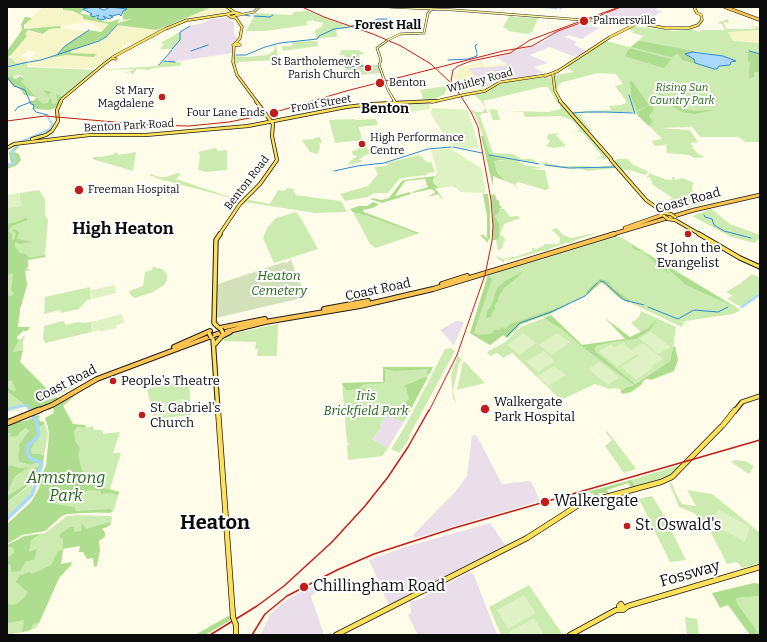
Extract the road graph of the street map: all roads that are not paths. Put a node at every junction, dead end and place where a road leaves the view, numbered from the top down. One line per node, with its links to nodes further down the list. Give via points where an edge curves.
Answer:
1 (227, 7): 8 (main road); 10 (main road)
2 (259, 7): 9 (main road)
3 (390, 7): 6 (main road)
4 (694, 7): 7 (main road)
5 (725, 7): 12 (highway); 12 (highway)
6 (434, 9): 14 (main road, bridge); 22 (main road, via 428,13 424,32 399,35 377,48 381,60 379,66 388,90 396,102)
7 (699, 12): 16 (main road, via 702,21); 16 (main road, via 703,13 702,22)
8 (237, 13): 9 (main road); 10 (main road); 11 (main road)
9 (251, 13): 11 (main road)
10 (230, 15): 11 (main road); 13 (main road); 17 (main road, via 236,18 242,28 240,38)
11 (239, 16): 18 (main road, via 237,18 243,29)
12 (760, 20)
13 (189, 21): 20 (main road, via 165,29); 20 (main road, via 166,29)
14 (640, 23): 15 (main road, Whitley Road); 15 (main road); 16 (main road, via 665,29)
15 (630, 26): 21 (main road, Whitley Road)
16 (691, 28)
17 (234, 45): 18 (main road); 19 (main road)
18 (239, 45): 19 (main road)
19 (234, 54): 24 (main road, via 234,66 239,78)
20 (112, 59): 25 (main road, via 60,102 56,126 51,132)
21 (552, 75): 22 (main road, Whitley Road, bridge, via 498,82 485,91 430,102); 30 (main road, via 555,91 564,104 646,200)
22 (394, 103): 23 (main road, Whitley Road)
23 (372, 104): 24 (main road, Front Street)
24 (272, 121): 26 (main road, Benton Park Road, via 248,126 170,133 89,135); 35 (main road, Benton Road, via 276,156 274,163 262,180 240,202)
25 (32, 139): 26 (main road); 26 (main road)
26 (20, 143): 27 (main road); 28 (main road)
27 (7, 145)
28 (7, 148)
29 (760, 194): 33 (highway, Coast Road, via 694,210); 34 (highway, Coast Road, via 693,209)
30 (663, 215): 31 (main road, bridge, via 668,219); 31 (main road, bridge, via 671,214); 34 (highway)
31 (675, 218): 36 (main road)
32 (643, 229): 33 (highway)
33 (619, 233): 41 (highway, Coast Road, via 453,284 381,302)
34 (608, 234): 37 (highway, Coast Road)
35 (215, 243): 42 (main road, Benton Road, via 214,324); 43 (main road, Benton Road)
36 (760, 268)
37 (481, 273): 38 (highway); 40 (highway, Coast Road, via 406,294)
38 (442, 284)
39 (368, 301): 40 (highway)
40 (322, 309): 41 (highway, Coast Road)
41 (283, 317): 42 (highway); 42 (highway); 44 (highway, Coast Road, via 222,332)
42 (221, 332): 43 (main road); 43 (main road)
43 (211, 336): 44 (highway); 44 (highway); 48 (main road, bridge)
44 (166, 352): 46 (highway, Coast Road, via 98,379 40,410)
45 (760, 396): 49 (main road, via 741,403 672,477 580,504 527,538 473,567)
46 (7, 422)
47 (760, 567): 50 (main road, Fossway, via 622,607)
48 (236, 635)
49 (336, 635)
50 (570, 635)

